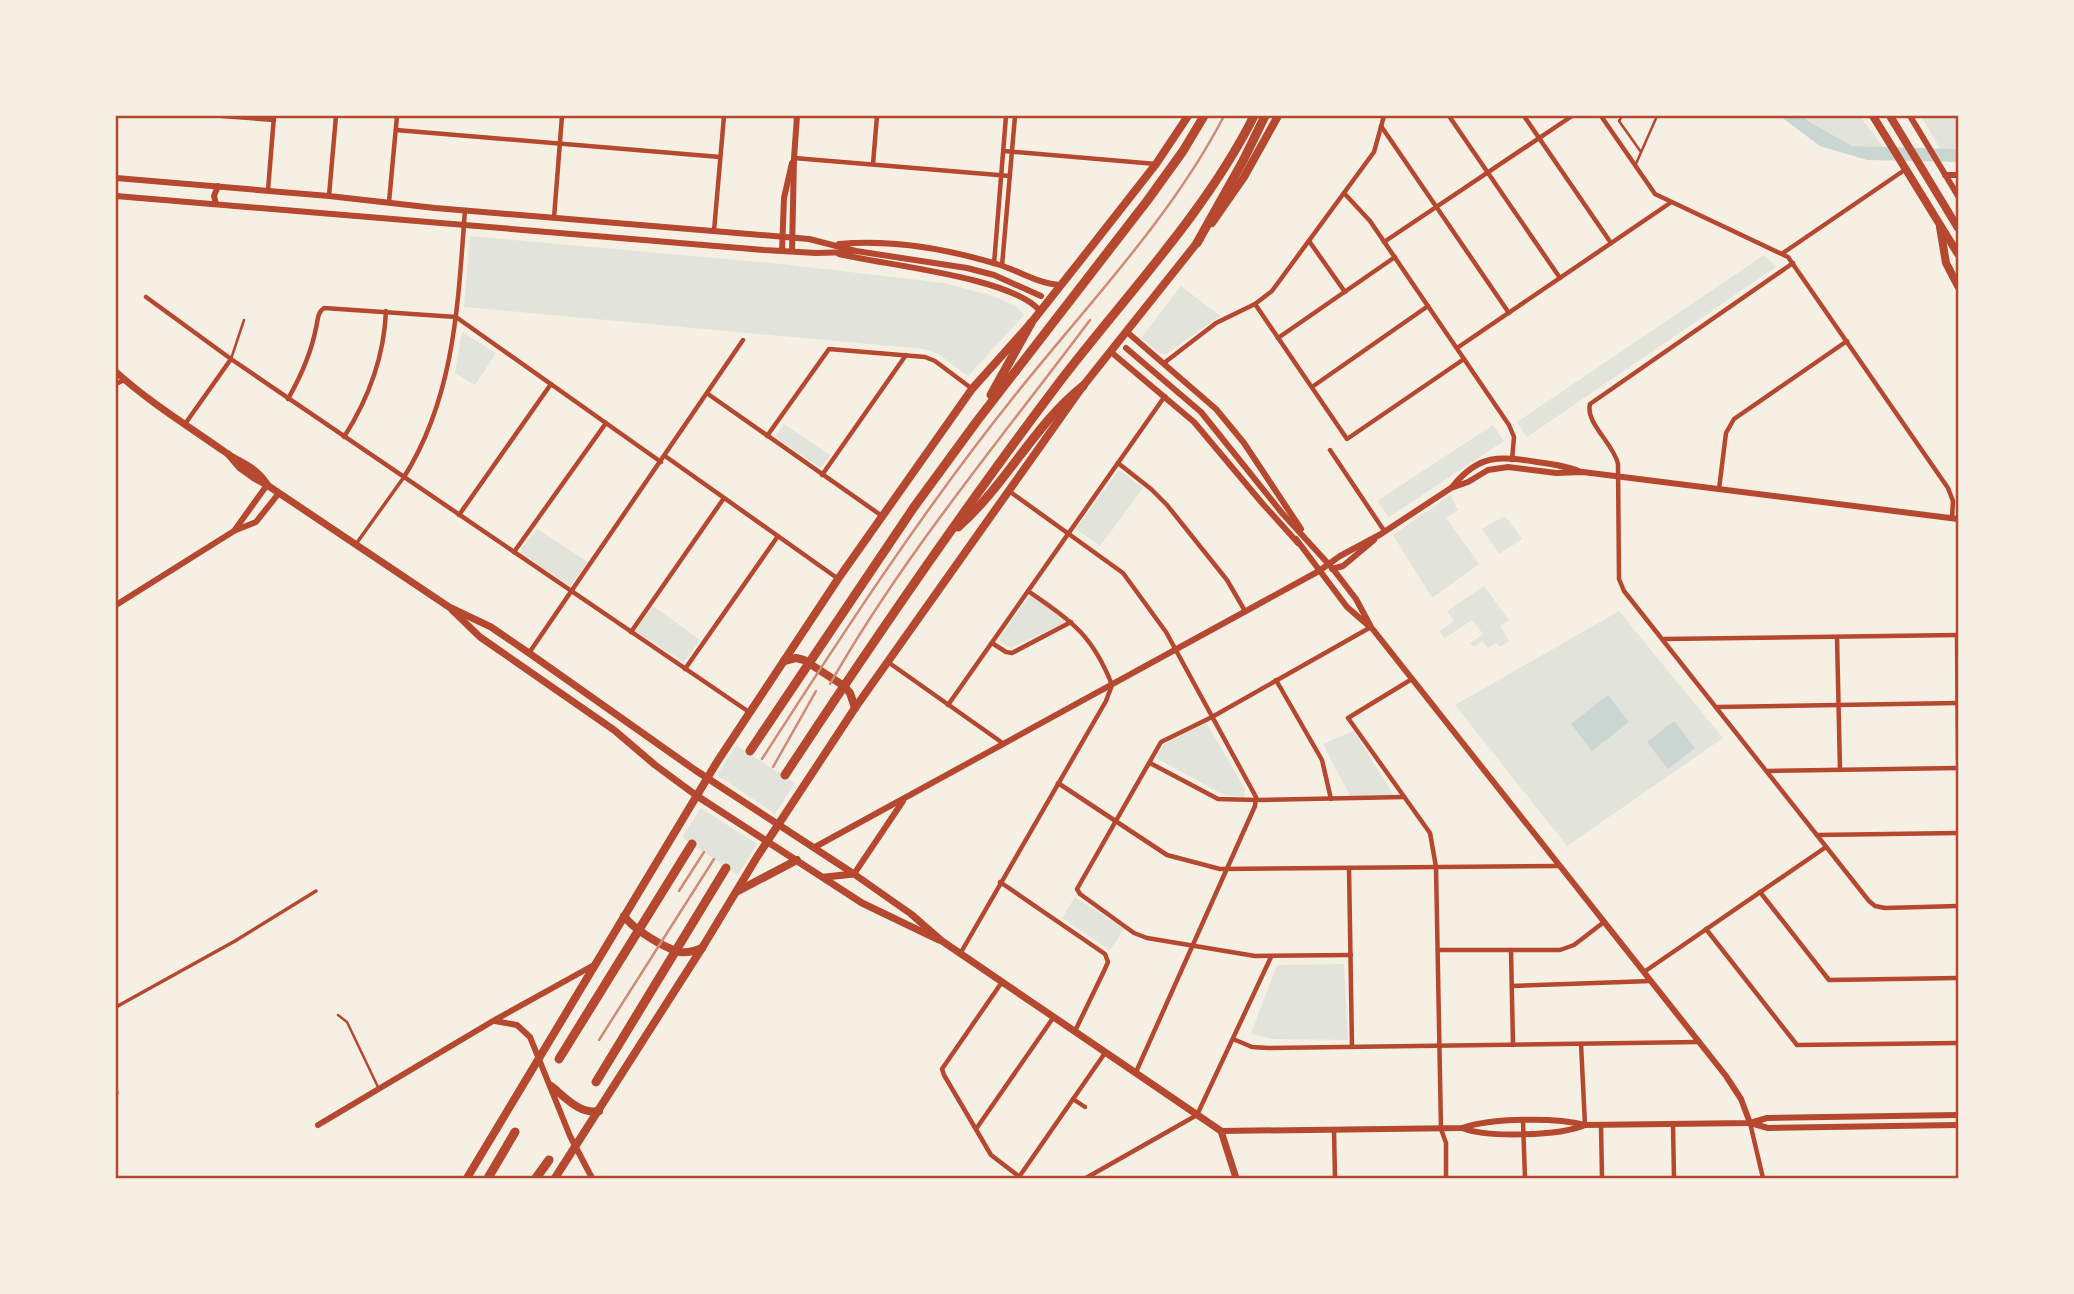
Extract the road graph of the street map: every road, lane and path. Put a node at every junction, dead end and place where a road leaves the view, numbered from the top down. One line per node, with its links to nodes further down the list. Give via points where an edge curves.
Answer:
1 (222, 116): 25 (street)
2 (336, 116): 49 (street)
3 (397, 116): 27 (street)
4 (562, 116): 29 (street)
5 (724, 116): 33 (street)
6 (797, 116): 34 (street)
7 (877, 116): 35 (street)
8 (1006, 116): 30 (street)
9 (1014, 116): 31 (street)
10 (1188, 116): 36 (main road)
11 (1204, 116): 113 (highway, via 1147,201)
12 (1254, 116): 141 (highway, via 1189,218)
13 (1265, 116): 68 (highway)
14 (1278, 116): 68 (main road, via 1244,177)
15 (1384, 116): 26 (street)
16 (1449, 116): 39 (street)
17 (1524, 116): 28 (street)
18 (1572, 116): 28 (street)
19 (1601, 116): 37 (street)
20 (1622, 116): 32 (lane, via 1619,121)
21 (1657, 116): 32 (lane)
22 (1873, 116): 38 (main road)
23 (1890, 116): 61 (main road)
24 (1910, 116): 41 (street)
25 (274, 118): 46 (street)
26 (1381, 126): 47 (street, via 1374,152); 54 (street)
27 (396, 130): 29 (street); 51 (street)
28 (1539, 138): 39 (street); 69 (street)
29 (559, 144): 33 (street); 57 (street)
30 (1004, 151): 31 (street); 40 (street)
31 (1012, 151): 36 (street); 43 (street)
32 (1641, 152): 37 (lane)
33 (720, 157): 62 (street)
34 (794, 158): 35 (street); 63 (street); 64 (street)
35 (873, 164): 40 (street)
36 (1156, 164): 79 (main road)
37 (1635, 166): 52 (street, via 1655,194)
38 (1905, 166): 58 (main road); 73 (street)
39 (1488, 172): 54 (street); 78 (street)
40 (1002, 175): 43 (street); 77 (street)
41 (1945, 175): 42 (street); 50 (street)
42 (1958, 175)
43 (1010, 176): 77 (street)
44 (116, 178): 45 (street)
45 (218, 186): 46 (street); 53 (street)
46 (268, 190): 49 (street)
47 (1344, 193): 65 (street); 67 (street)
48 (116, 196): 53 (street)
49 (326, 196): 51 (street); 56 (street)
50 (1958, 196)
51 (389, 203): 55 (street)
52 (1671, 203): 69 (street); 73 (street)
53 (216, 204): 56 (street)
54 (1437, 206): 67 (street); 88 (street)
55 (465, 210): 57 (street); 59 (street)
56 (317, 212): 59 (street)
57 (554, 218): 60 (street)
58 (1938, 221): 74 (main road); 80 (main road, via 1946,263)
59 (464, 226): 66 (street); 89 (street)
60 (660, 226): 62 (street); 66 (street)
61 (1958, 228)
62 (714, 231): 63 (street)
63 (782, 237): 64 (street); 71 (street)
64 (792, 237): 70 (street); 72 (street)
65 (1309, 240): 81 (street); 84 (street, via 1272,291)
66 (659, 242): 71 (street)
67 (1384, 242): 75 (street)
68 (1197, 243): 92 (main road)
69 (1611, 243): 78 (street)
70 (833, 249): 72 (street); 77 (street, via 861,242 890,243 937,249); 82 (street, via 967,268); 86 (street, via 983,284 1030,301)
71 (782, 251): 72 (street)
72 (792, 251)
73 (1783, 253): 76 (street)
74 (1958, 254)
75 (1395, 257): 81 (street); 85 (street)
76 (1793, 263): 95 (street); 126 (street, via 1592,401 1589,414 1617,458)
77 (998, 265): 79 (street)
78 (1560, 278): 88 (street)
79 (1061, 285): 86 (main road)
80 (1958, 286)
81 (1345, 292): 93 (street)
82 (1041, 296)
83 (146, 297): 100 (street)
84 (1255, 304): 93 (street); 102 (street, via 1216,323)
85 (1428, 306): 97 (street); 108 (street)
86 (1040, 311): 91 (main road)
87 (386, 312): 89 (street); 112 (street, via 321,309 309,356); 117 (street, via 376,372)
88 (1509, 313): 97 (street)
89 (456, 317): 106 (street); 125 (street, via 439,403)
90 (244, 320): 100 (lane)
91 (1031, 323): 109 (main road); 113 (highway)
92 (1127, 332): 98 (main road); 102 (street)
93 (1278, 338): 108 (street)
94 (743, 340): 110 (street)
95 (1847, 341): 129 (street, via 1734,419 1726,433); 136 (street, via 1948,488)
96 (1126, 348): 133 (street, via 1201,412)
97 (1457, 348): 101 (street)
98 (1111, 352): 107 (main road); 111 (street)
99 (906, 355): 109 (street, via 932,359); 116 (street, via 829,349); 124 (street)
100 (231, 359): 112 (street); 115 (street)
101 (1464, 359): 108 (street, via 1347,439); 119 (street, via 1511,428)
102 (1164, 363): 142 (street, via 1200,393 1244,443)
103 (116, 372): 104 (main road)
104 (124, 380): 105 (street); 115 (main road)
105 (116, 384)
106 (551, 384): 114 (street); 134 (street)
107 (1083, 386): 130 (main road); 141 (highway, via 1060,405 983,502)
108 (1312, 387)
109 (972, 388): 135 (main road)
110 (708, 394): 116 (street); 120 (street)
111 (1165, 396): 121 (street); 143 (street, via 1194,422)
112 (288, 398): 117 (street)
113 (977, 421): 177 (highway)
114 (606, 423): 120 (street); 145 (street)
115 (186, 424): 127 (main road)
116 (767, 436): 124 (street)
117 (344, 437): 125 (street)
118 (1330, 450): 139 (street)
119 (1512, 458): 122 (street); 123 (street); 128 (street, via 1482,462)
120 (663, 459): 132 (street); 150 (street)
121 (1118, 463): 138 (street); 153 (street, via 1167,505 1227,580)
122 (1511, 467): 123 (street); 128 (street, via 1488,470)
123 (1583, 472): 126 (street)
124 (822, 475): 135 (street)
125 (404, 477): 134 (street); 144 (street)
126 (1618, 477): 129 (street); 159 (street, via 1619,579)
127 (267, 485): 131 (main road); 137 (street)
128 (1451, 488): 139 (street)
129 (1719, 489): 136 (street)
130 (1009, 491): 138 (street); 164 (main road)
131 (279, 493): 137 (street, via 256,522); 144 (main road)
132 (724, 498): 140 (street); 156 (street)
133 (1282, 513): 142 (street); 143 (street)
134 (459, 515): 145 (street)
135 (881, 516): 148 (main road)
136 (1955, 519)
137 (234, 531): 151 (street)
138 (1069, 533): 149 (street); 161 (street, via 1123,573)
139 (1383, 533): 146 (street)
140 (778, 536): 148 (street); 165 (street)
141 (946, 537): 183 (highway)
142 (1307, 540): 146 (street)
143 (1298, 542): 147 (street)
144 (355, 545): 152 (main road)
145 (514, 552): 150 (street)
146 (1331, 567): 147 (street); 155 (street)
147 (1319, 571): 153 (street); 155 (street, via 1352,613)
148 (838, 579): 163 (main road)
149 (1028, 591): 154 (street); 160 (street)
150 (572, 592): 156 (street); 162 (street)
151 (116, 605)
152 (449, 607): 162 (main road, via 491,627); 186 (main road, via 480,636 614,730)
153 (1245, 611): 161 (street)
154 (1071, 621): 160 (street, via 1014,653); 168 (street, via 1094,649)
155 (1371, 627): 166 (street); 167 (street)
156 (631, 632): 165 (street)
157 (1957, 635): 158 (street); 169 (street)
158 (1837, 637): 159 (street); 171 (street)
159 (1663, 639): 172 (street)
160 (992, 643): 170 (street)
161 (1175, 650): 168 (street); 175 (street)
162 (529, 653): 184 (main road)
163 (784, 661): 173 (main road, via 799,658 844,686); 174 (main road)
164 (888, 662): 170 (street); 173 (main road)
165 (685, 668): 174 (street)
166 (1412, 679): 187 (street, via 1348,718); 200 (street)
167 (1276, 680): 175 (street); 189 (street, via 1322,760)
168 (1112, 685): 176 (street); 185 (street)
169 (1958, 703): 171 (street); 178 (street)
170 (948, 705): 176 (street)
171 (1838, 705): 172 (street); 181 (street)
172 (1716, 707): 182 (street)
173 (855, 708): 192 (main road)
174 (750, 713): 184 (main road)
175 (1212, 717): 179 (street, via 1161,742); 190 (street)
176 (1004, 744): 188 (street)
177 (750, 751)
178 (1958, 760)
179 (1150, 763): 190 (street, via 1218,799); 191 (street)
180 (1958, 768): 181 (street)
181 (1840, 770): 182 (street)
182 (1767, 771): 194 (street)
183 (785, 775)
184 (707, 778): 186 (main road); 192 (main road)
185 (1059, 782): 191 (street); 207 (street)
186 (697, 796): 195 (main road); 212 (main road)
187 (1405, 797): 189 (street); 201 (street, via 1430,833)
188 (904, 799): 197 (street); 205 (street)
189 (1331, 799): 190 (street)
190 (1257, 800): 204 (street)
191 (1116, 821): 204 (street, via 1171,857); 216 (street, via 1079,884 1080,894 1138,935)
192 (778, 824): 195 (main road); 197 (main road)
193 (1958, 833): 194 (street)
194 (1817, 835): 198 (street)
195 (767, 841): 199 (main road); 209 (main road)
196 (692, 844): 243 (highway)
197 (815, 847): 205 (main road)
198 (1826, 847): 210 (street); 211 (street, via 1875,906)
199 (797, 860): 206 (main road); 209 (main road)
200 (1559, 866): 201 (street); 213 (street)
201 (1436, 867): 203 (street); 218 (street)
202 (726, 868): 245 (highway)
203 (1349, 868): 204 (street); 221 (street)
204 (1227, 870): 216 (street)
205 (854, 874): 206 (main road); 215 (main road)
206 (824, 877): 215 (main road, via 876,911)
207 (1000, 882): 220 (street); 233 (street, via 1105,954 1108,962)
208 (316, 891): 229 (street)
209 (738, 891): 217 (main road)
210 (1760, 892): 214 (street); 225 (street, via 1829,980)
211 (1958, 906)
212 (626, 919): 217 (main road, via 677,951); 223 (main road)
213 (1604, 922): 219 (street, via 1564,949); 224 (street)
214 (1706, 929): 224 (street); 236 (street, via 1797,1045)
215 (942, 941): 220 (main road)
216 (1193, 947): 222 (street); 244 (street)
217 (702, 948): 250 (main road)
218 (1438, 950): 219 (street); 239 (street)
219 (1511, 950): 228 (street)
220 (960, 954): 227 (main road)
221 (1350, 955): 222 (street); 240 (street)
222 (1271, 957): 234 (street)
223 (594, 965): 232 (street); 242 (main road)
224 (1643, 972): 226 (street)
225 (1958, 978)
226 (1651, 981): 228 (street); 235 (street)
227 (1002, 982): 231 (main road); 261 (street, via 942,1069)
228 (1512, 986): 238 (street)
229 (116, 1007)
230 (338, 1016): 247 (lane, via 347,1022)
231 (1054, 1017): 233 (main road); 261 (street)
232 (493, 1021): 242 (street, via 523,1029); 247 (street)
233 (1074, 1031): 241 (main road)
234 (1233, 1039): 240 (street, via 1256,1048); 251 (street)
235 (1699, 1042): 237 (street); 254 (street, via 1736,1091)
236 (1958, 1043)
237 (1581, 1044): 238 (street); 257 (street)
238 (1513, 1045): 239 (street)
239 (1439, 1046): 240 (street); 262 (street)
240 (1352, 1047)
241 (1105, 1053): 244 (main road); 248 (street)
242 (539, 1058): 246 (street); 269 (main road)
243 (559, 1059)
244 (1135, 1073): 251 (main road)
245 (596, 1082)
246 (551, 1086): 250 (main road, via 581,1110); 267 (street)
247 (379, 1089): 256 (street)
248 (1073, 1099): 249 (street); 274 (street)
249 (1086, 1107)
250 (599, 1111): 267 (main road)
251 (1197, 1115): 264 (main road); 275 (street)
252 (1958, 1115): 254 (street, via 1767,1118)
253 (1523, 1122): 257 (street); 260 (street, via 1485,1122); 266 (street)
254 (1750, 1123): 255 (street); 259 (street, via 1768,1128); 282 (street)
255 (1674, 1124): 258 (street); 281 (street)
256 (318, 1125)
257 (1585, 1125): 258 (street); 266 (street, via 1567,1131)
258 (1601, 1125): 280 (street)
259 (1958, 1125)
260 (1462, 1128): 262 (street); 266 (street, via 1484,1134)
261 (976, 1129): 274 (street, via 994,1159)
262 (1441, 1129): 263 (street); 278 (street, via 1446,1143)
263 (1334, 1130): 264 (street); 277 (street)
264 (1221, 1131): 276 (main road)
265 (516, 1132): 270 (highway)
266 (1524, 1133): 279 (street)
267 (575, 1147): 272 (main road); 273 (street)
268 (549, 1160): 271 (highway)
269 (467, 1178)
270 (488, 1178)
271 (536, 1178)
272 (555, 1178)
273 (592, 1178)
274 (1020, 1178)
275 (1086, 1178)
276 (1236, 1178)
277 (1335, 1178)
278 (1446, 1178)
279 (1525, 1178)
280 (1602, 1178)
281 (1674, 1178)
282 (1763, 1178)

